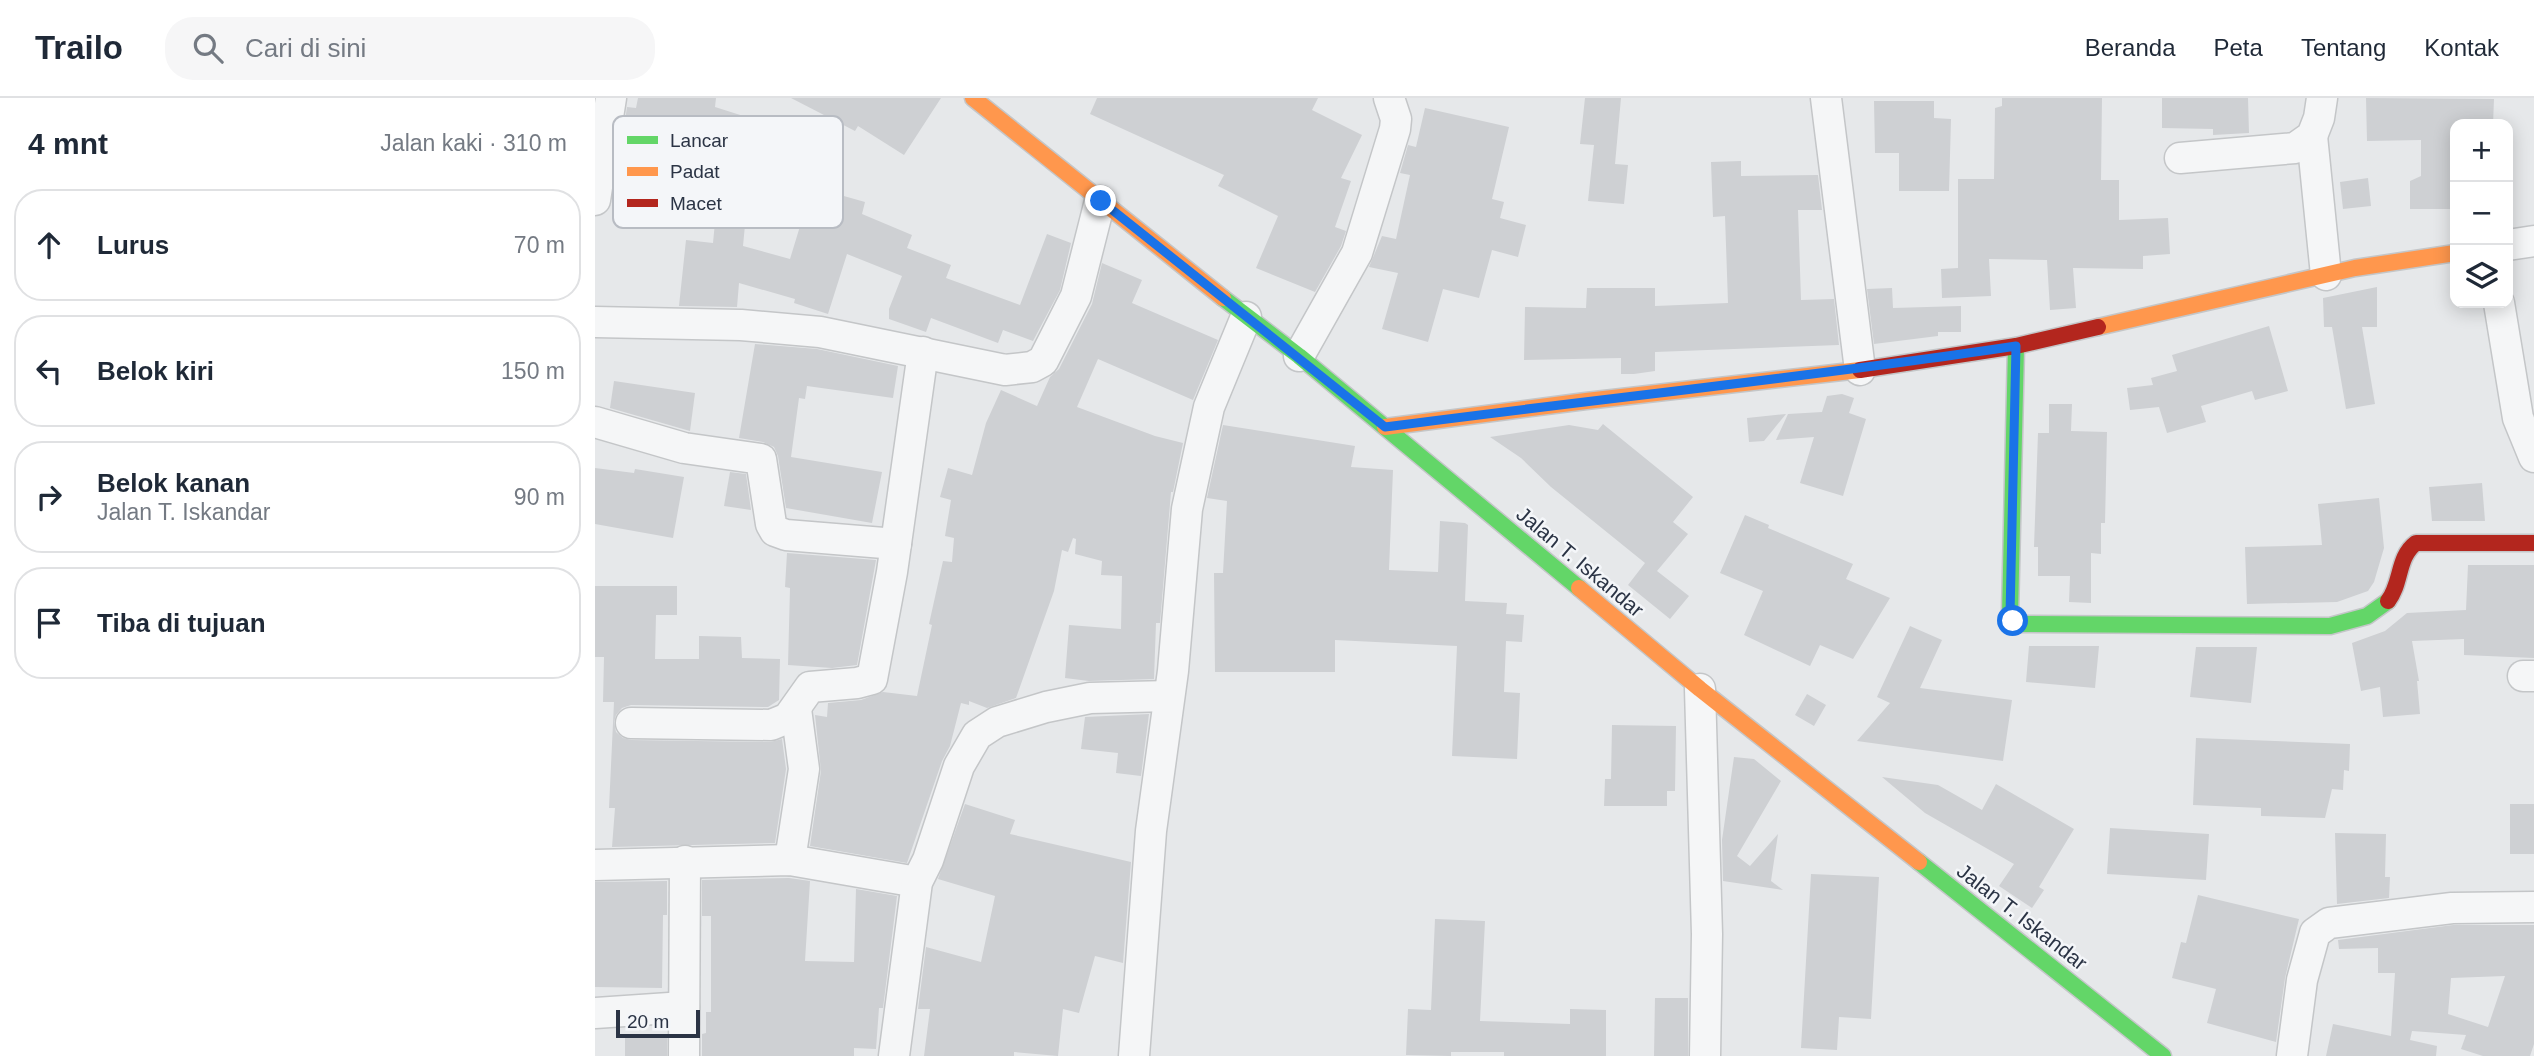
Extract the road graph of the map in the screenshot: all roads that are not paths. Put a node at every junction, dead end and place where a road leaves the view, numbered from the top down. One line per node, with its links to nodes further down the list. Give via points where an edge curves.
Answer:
1 (611, 98): 8 (street)
2 (973, 98): 9 (street, Jalan T. Iskandar)
3 (1389, 98): 19 (street, via 1395,129 1357,253)
4 (1826, 98): 20 (street)
5 (2322, 98): 6 (street)
6 (2312, 136): 7 (street, via 2295,148); 13 (street)
7 (2180, 158)
8 (595, 200)
9 (1101, 201): 15 (street, Jalan T. Iskandar); 18 (street, via 1076,296 1043,361 1005,370)
10 (2534, 241): 11 (street)
11 (2513, 244)
12 (2450, 254): 13 (street)
13 (2326, 275): 17 (street)
14 (2500, 308): 23 (street, via 2518,418)
15 (1246, 317): 19 (street, Jalan T. Iskandar); 27 (street, via 1209,407 1187,509)
16 (595, 322): 18 (street, via 820,332)
17 (2016, 346): 20 (street); 24 (street, via 2010,615 2018,624 2330,626 2364,617 2388,602 2406,550 2416,542)
18 (923, 352): 25 (street)
19 (1299, 356): 22 (street, Jalan T. Iskandar)
20 (1860, 370): 22 (street)
21 (595, 422): 25 (street, via 684,448 761,459 775,531)
22 (1385, 427): 26 (street, Jalan T. Iskandar)
23 (2534, 457)
24 (2534, 542)
25 (896, 544): 28 (street, via 872,679 810,687)
26 (1700, 689): 40 (street, via 1707,934); 41 (street, Jalan T. Iskandar)
27 (1169, 696): 33 (street, via 1090,698 997,722 977,735 959,766); 39 (street, via 1151,831)
28 (796, 709): 29 (street, via 771,725); 30 (street, via 804,769)
29 (631, 723)
30 (790, 860): 31 (street); 33 (street)
31 (685, 861): 32 (street); 35 (street)
32 (595, 865)
33 (916, 881): 38 (street)
34 (2534, 908): 42 (street, via 2452,908 2329,923 2315,933 2302,980)
35 (684, 1007): 36 (street); 37 (street)
36 (595, 1013)
37 (684, 1056)
38 (894, 1056)
39 (1134, 1056)
40 (1705, 1056)
41 (2163, 1056)
42 (2292, 1056)

